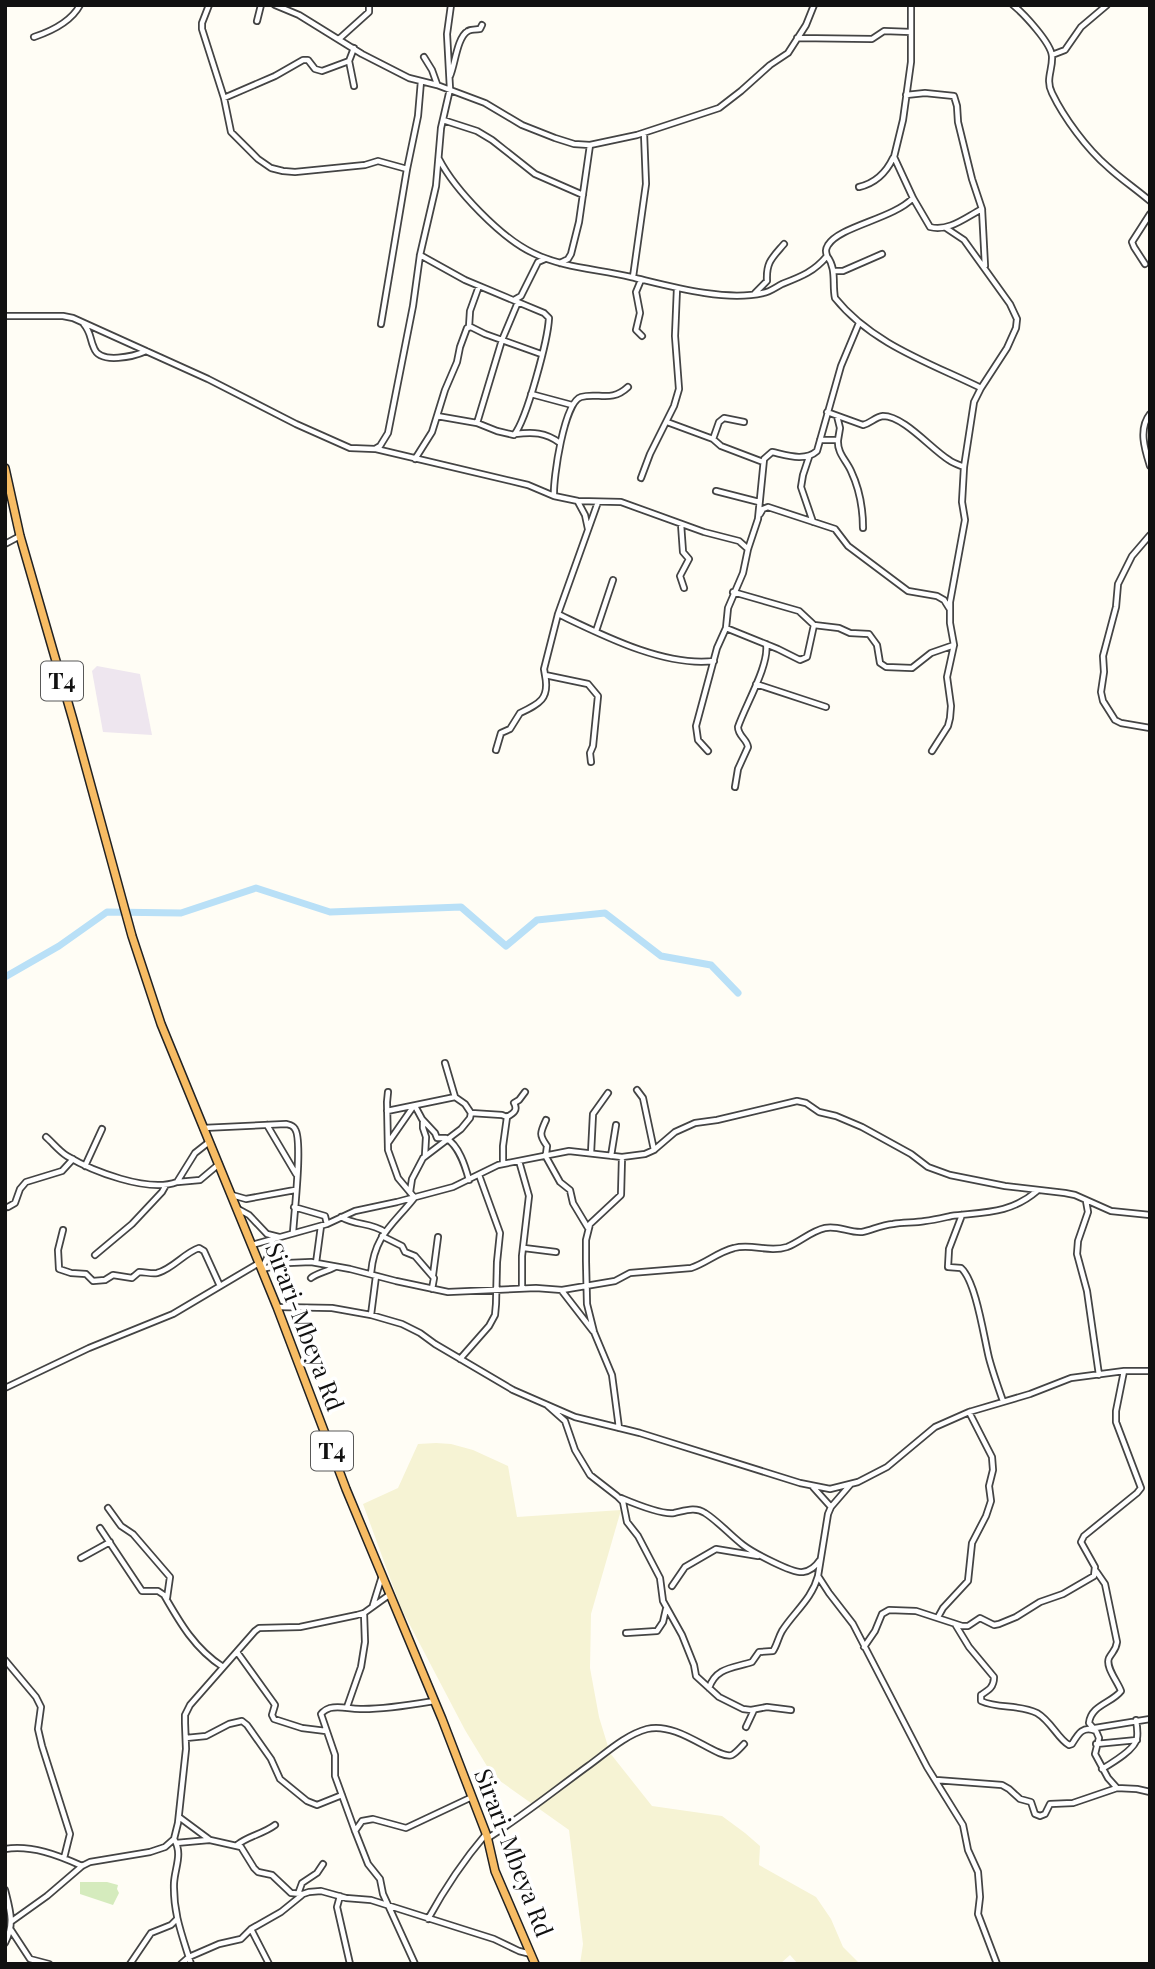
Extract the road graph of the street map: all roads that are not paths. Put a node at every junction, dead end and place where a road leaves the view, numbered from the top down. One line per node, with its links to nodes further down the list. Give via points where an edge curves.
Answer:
1 (80, 5): 14 (street, via 62,24)
2 (209, 5): 27 (street, via 202,29)
3 (261, 5): 11 (street)
4 (275, 5): 16 (street)
5 (369, 5): 16 (street, via 369,12)
6 (451, 5): 21 (street, via 447,34)
7 (814, 5): 15 (street)
8 (911, 5): 13 (street)
9 (1013, 5): 18 (street)
10 (1107, 5): 18 (street, via 1081,27 1065,50)
11 (257, 21)
12 (482, 24): 21 (street, via 463,36)
13 (911, 33): 15 (street, via 884,31 872,39); 26 (street)
14 (34, 37)
15 (797, 38): 29 (street, via 784,57 719,108)
16 (339, 39): 17 (street)
17 (354, 48): 20 (street); 22 (street)
18 (1052, 55): 37 (street, via 1048,80 1056,100 1096,155)
19 (424, 57): 23 (street)
20 (349, 61): 24 (street); 27 (street, via 322,71 303,60)
21 (450, 77): 25 (street)
22 (421, 81): 23 (street); 33 (street)
23 (437, 85): 25 (street)
24 (354, 86)
25 (450, 89): 28 (street); 30 (street, via 522,125 573,144)
26 (906, 95): 31 (street); 38 (street, via 954,96)
27 (224, 98): 33 (street, via 231,132 271,168 295,172 377,162)
28 (443, 120): 32 (street); 35 (street, via 477,131 535,174)
29 (644, 133): 30 (street); 52 (street, via 646,184)
30 (590, 145): 35 (street)
31 (894, 157): 34 (street, via 878,178); 36 (street)
32 (439, 158): 42 (street, via 480,212); 44 (street)
33 (407, 169): 65 (street)
34 (859, 187)
35 (583, 195): 48 (street, via 571,254)
36 (913, 198): 40 (street, via 930,227); 45 (street, via 902,208 846,232 827,246)
37 (1150, 201)
38 (982, 209): 40 (street); 50 (street)
39 (1150, 214): 49 (street, via 1132,243)
40 (946, 228): 50 (street, via 964,240)
41 (784, 244): 54 (street, via 767,266)
42 (533, 253): 46 (street); 47 (street)
43 (882, 254): 51 (street)
44 (420, 255): 55 (street); 87 (street, via 388,433)
45 (827, 257): 51 (street); 57 (street, via 810,273)
46 (548, 258): 47 (street); 48 (street)
47 (538, 262): 59 (street)
48 (560, 263): 52 (street)
49 (1145, 264)
50 (985, 267): 72 (street, via 1017,319 1007,348)
51 (833, 271): 64 (street, via 835,298)
52 (633, 277): 53 (street)
53 (641, 280): 56 (street); 67 (street, via 636,292 636,330)
54 (767, 281): 57 (street); 58 (street)
55 (480, 286): 60 (street); 66 (street)
56 (677, 288): 58 (street); 79 (street, via 679,385)
57 (775, 288): 58 (street)
58 (755, 294)
59 (521, 296): 60 (street); 61 (street)
60 (515, 302): 61 (street); 68 (street)
61 (525, 305): 70 (street, via 548,318)
62 (5, 316): 63 (street, via 64,316)
63 (82, 322): 69 (street); 69 (street, via 97,353 120,358)
64 (859, 323): 72 (street, via 896,348); 75 (street)
65 (381, 324)
66 (469, 327): 68 (street); 78 (street)
67 (642, 336)
68 (502, 340): 70 (street); 81 (street)
69 (147, 351): 87 (street, via 350,448)
70 (541, 354): 73 (street)
71 (628, 387): 74 (street, via 608,396 581,397)
72 (981, 388): 92 (street, via 974,402)
73 (531, 394): 74 (street); 82 (street)
74 (572, 405): 86 (street)
75 (827, 412): 77 (street); 84 (street)
76 (1150, 414): 91 (street, via 1144,429)
77 (837, 415): 85 (street); 92 (street, via 866,425 882,416 898,420)
78 (438, 416): 81 (street); 89 (street)
79 (667, 422): 83 (street); 94 (street)
80 (744, 422): 83 (street, via 724,418)
81 (477, 423): 82 (street)
82 (514, 435): 86 (street, via 539,433)
83 (713, 439): 90 (street)
84 (820, 440): 85 (street); 88 (street)
85 (838, 440): 103 (street, via 858,491)
86 (561, 443): 96 (street)
87 (375, 449): 89 (street)
88 (809, 457): 90 (street, via 772,452); 101 (street, via 802,487)
89 (415, 459): 96 (street, via 528,485)
90 (763, 462): 99 (street)
91 (1150, 466)
92 (964, 467): 114 (street, via 965,520)
93 (5, 468): 106 (highway, T4)
94 (641, 478)
95 (716, 491): 99 (street)
96 (554, 496): 97 (street)
97 (578, 501): 98 (street); 104 (street)
98 (598, 502): 102 (street, via 621,502); 104 (street)
99 (759, 502): 100 (street)
100 (760, 514): 101 (street, via 768,507); 107 (street)
101 (813, 522): 114 (street, via 835,529 848,546 908,591 937,596)
102 (681, 524): 108 (street); 112 (street, via 683,552 689,559 680,576)
103 (863, 527)
104 (589, 529): 115 (street)
105 (1150, 535): 125 (street, via 1132,556 1118,584 1101,692 1115,720)
106 (20, 536): 109 (street); 145 (highway, Sirari-Mbeya Rd / T4, via 132,936)
107 (752, 537): 108 (street); 110 (street)
108 (739, 541): 110 (street)
109 (5, 544)
110 (748, 549): 113 (street)
111 (613, 580): 118 (street)
112 (684, 588)
113 (733, 592): 116 (street, via 799,611); 117 (street)
114 (950, 609): 120 (street)
115 (558, 614): 118 (street); 122 (street)
116 (814, 625): 119 (street, via 804,660); 120 (street, via 869,634 877,645 880,663 886,667 912,668 931,653)
117 (726, 628): 119 (street); 121 (street)
118 (596, 631): 121 (street, via 669,657)
119 (766, 644): 123 (street)
120 (954, 645): 128 (street, via 947,677 950,718)
121 (714, 661): 127 (street, via 696,726 698,740)
122 (545, 675): 126 (street, via 543,699 520,713 510,729 501,733); 129 (street, via 588,684 598,696)
123 (756, 684): 124 (street); 130 (street, via 738,727 748,747)
124 (826, 707)
125 (1150, 728)
126 (496, 750)
127 (708, 751)
128 (932, 751)
129 (591, 762)
130 (735, 787)
131 (445, 1063): 136 (street)
132 (637, 1090): 151 (street, via 643,1098)
133 (388, 1092): 138 (street)
134 (524, 1092): 140 (street)
135 (608, 1093): 152 (street, via 593,1114)
136 (455, 1097): 137 (street); 139 (street)
137 (415, 1106): 138 (street); 142 (street); 150 (street)
138 (387, 1111): 150 (street)
139 (471, 1113): 140 (street); 148 (street)
140 (507, 1117): 160 (street)
141 (546, 1120): 153 (street, via 541,1135)
142 (424, 1122): 148 (street, via 438,1138); 154 (street)
143 (266, 1124): 145 (street); 162 (street); 162 (street, via 296,1129)
144 (616, 1125): 155 (street)
145 (203, 1128): 149 (highway, Sirari-Mbeya Rd / T4)
146 (102, 1129): 161 (street)
147 (46, 1137): 157 (street)
148 (448, 1139): 154 (street); 164 (street, via 462,1159)
149 (210, 1141): 159 (highway, Sirari-Mbeya Rd / T4); 165 (street, via 195,1153)
150 (387, 1144): 170 (street, via 398,1178)
151 (654, 1150): 156 (street); 168 (street, via 670,1135 695,1123 797,1101 862,1127 939,1172)
152 (591, 1153): 153 (street); 155 (street)
153 (546, 1155): 158 (street); 179 (street, via 560,1182 570,1190)
154 (425, 1156): 170 (street, via 412,1179)
155 (611, 1156): 156 (street)
156 (622, 1157): 179 (street, via 621,1195)
157 (73, 1159): 161 (street); 172 (street, via 62,1171 26,1182)
158 (519, 1161): 160 (street); 187 (street, via 529,1196)
159 (219, 1164): 165 (street, via 200,1180); 169 (highway, Sirari-Mbeya Rd / T4)
160 (503, 1164): 163 (street)
161 (85, 1166): 166 (street, via 122,1179)
162 (296, 1174): 167 (street)
163 (479, 1175): 164 (street); 203 (street, via 499,1233)
164 (468, 1180): 170 (street)
165 (177, 1182): 166 (street)
166 (166, 1185): 189 (street, via 132,1224)
167 (295, 1190): 169 (street, via 246,1199); 173 (street)
168 (1037, 1191): 171 (street); 176 (street, via 1004,1210)
169 (232, 1195): 174 (highway, Sirari-Mbeya Rd / T4)
170 (413, 1195): 177 (street); 182 (street)
171 (1086, 1200): 175 (street, via 1111,1212); 210 (street, via 1088,1212 1077,1254)
172 (8, 1207)
173 (294, 1207): 178 (street, via 325,1216); 181 (street)
174 (238, 1209): 183 (street, via 267,1234); 186 (highway, Sirari-Mbeya Rd / T4)
175 (1150, 1214)
176 (962, 1215): 199 (street, via 863,1232 823,1228 779,1249 733,1248 691,1268 630,1273 615,1282); 212 (street, via 947,1267 961,1268 968,1275)
177 (341, 1217): 178 (street); 182 (street, via 376,1226)
178 (324, 1225): 181 (street); 191 (street)
179 (588, 1229): 199 (street)
180 (63, 1230): 198 (street, via 58,1258 64,1271 86,1274 93,1281 113,1275 132,1278 139,1272 164,1270 199,1248)
181 (293, 1233): 183 (street)
182 (384, 1234): 193 (street); 195 (street, via 376,1245)
183 (280, 1237): 185 (street)
184 (438, 1237): 190 (street)
185 (272, 1239): 186 (street); 192 (street)
186 (252, 1245): 192 (highway, Sirari-Mbeya Rd / T4)
187 (524, 1248): 188 (street); 200 (street)
188 (556, 1252)
189 (94, 1255)
190 (435, 1255): 193 (street); 196 (street)
191 (316, 1263): 192 (street); 194 (street)
192 (260, 1266): 198 (street); 204 (highway, Sirari-Mbeya Rd / T4)
193 (425, 1266): 196 (street)
194 (337, 1267): 195 (street); 197 (street)
195 (374, 1275): 201 (street); 205 (street)
196 (433, 1276): 201 (street)
197 (311, 1278)
198 (220, 1286): 211 (street, via 173,1314)
199 (586, 1287): 202 (street); 206 (street)
200 (522, 1288): 202 (street); 203 (street)
201 (432, 1289): 203 (street)
202 (562, 1290): 206 (street)
203 (496, 1291): 207 (street, via 492,1323)
204 (277, 1307): 205 (street, via 332,1308); 227 (highway, Sirari-Mbeya Rd / T4)
205 (372, 1315): 207 (street, via 414,1330)
206 (594, 1332): 215 (street, via 612,1375)
207 (460, 1359): 213 (street)
208 (1124, 1371): 209 (street); 210 (street); 226 (street, via 1116,1422 1141,1488 1084,1536 1081,1542)
209 (1150, 1371)
210 (1098, 1375): 212 (street, via 1071,1378)
211 (5, 1388)
212 (1003, 1401): 214 (street)
213 (543, 1402): 215 (street); 218 (street, via 565,1421 590,1475)
214 (969, 1412): 216 (street, via 935,1427 887,1467); 235 (street, via 992,1457 991,1501 972,1543 968,1581)
215 (619, 1428): 217 (street)
216 (851, 1485): 217 (street); 219 (street)
217 (811, 1486): 219 (street)
218 (620, 1498): 223 (street, via 666,1513 703,1512); 233 (street, via 626,1522 660,1578)
219 (831, 1507): 225 (street)
220 (108, 1508): 231 (street, via 170,1577)
221 (100, 1528): 222 (street)
222 (110, 1542): 224 (street); 231 (street, via 142,1591 160,1591)
223 (762, 1556): 225 (street, via 800,1572); 229 (street, via 716,1549 685,1567)
224 (81, 1558)
225 (821, 1559): 228 (street)
226 (1095, 1570): 236 (street, via 1083,1584 999,1624 980,1618 968,1626); 250 (street, via 1103,1580 1110,1606 1117,1645 1108,1664 1121,1691 1090,1716 1088,1721)
227 (382, 1575): 230 (highway, Sirari-Mbeya Rd / T4); 232 (street)
228 (818, 1576): 238 (street); 242 (street, via 812,1594 780,1633 773,1651 759,1652 752,1662 723,1670)
229 (673, 1586)
230 (390, 1595): 232 (street); 243 (highway, Sirari-Mbeya Rd / T4)
231 (167, 1599): 241 (street, via 187,1634)
232 (373, 1606): 234 (street)
233 (667, 1608): 237 (street, via 657,1630); 242 (street, via 687,1646 695,1674)
234 (364, 1613): 239 (street, via 300,1628 259,1629); 244 (street, via 361,1667)
235 (938, 1617): 236 (street); 238 (street, via 916,1611 884,1611)
236 (954, 1623): 250 (street, via 994,1677 981,1701 1037,1714 1069,1745 1084,1729)
237 (626, 1633)
238 (864, 1647): 257 (street)
239 (237, 1652): 241 (street); 251 (street, via 274,1702 274,1719)
240 (5, 1660): 270 (street, via 41,1707 38,1729 69,1834)
241 (223, 1667): 252 (street, via 190,1705 184,1723)
242 (709, 1688): 245 (street, via 719,1697)
243 (434, 1701): 244 (street, via 395,1708); 261 (highway, Sirari-Mbeya Rd / T4)
244 (347, 1707): 251 (street, via 321,1714)
245 (754, 1709): 246 (street); 249 (street)
246 (791, 1710)
247 (1150, 1718): 248 (street)
248 (1136, 1720): 250 (street); 253 (street)
249 (746, 1727)
250 (1095, 1729): 255 (street, via 1099,1736)
251 (326, 1731): 260 (street)
252 (186, 1738): 260 (street, via 206,1737 242,1721 280,1779 301,1797 317,1805); 262 (street)
253 (1137, 1740): 255 (street); 256 (street)
254 (744, 1744): 265 (street, via 729,1756 666,1729 638,1732)
255 (1096, 1744): 256 (street)
256 (1102, 1769): 258 (street)
257 (936, 1780): 258 (street, via 1006,1786 1031,1802 1040,1816 1050,1804 1073,1803); 293 (street, via 965,1831 978,1872 978,1914)
258 (1118, 1788): 259 (street)
259 (1150, 1792)
260 (342, 1795): 264 (street)
261 (472, 1797): 264 (street, via 406,1828 368,1819); 265 (highway, Sirari-Mbeya Rd / T4)
262 (179, 1817): 266 (street); 267 (street)
263 (275, 1825): 268 (street)
264 (355, 1831): 276 (street)
265 (487, 1835): 277 (street, via 466,1857); 283 (highway, Sirari-Mbeya Rd / T4, via 495,1871)
266 (210, 1840): 267 (street); 268 (street)
267 (175, 1841): 272 (street, via 150,1852); 278 (street)
268 (236, 1845): 274 (street, via 258,1872 272,1875 291,1893)
269 (5, 1849): 270 (street, via 32,1849)
270 (64, 1858): 272 (street)
271 (323, 1864): 274 (street, via 302,1883)
272 (82, 1866): 279 (street)
273 (5, 1890): 279 (street)
274 (301, 1894): 275 (street, via 321,1891); 281 (street)
275 (340, 1896): 276 (street); 290 (street, via 337,1907)
276 (388, 1905): 277 (street); 291 (street)
277 (428, 1919): 283 (street)
278 (176, 1920): 284 (street); 286 (street, via 151,1934)
279 (12, 1921): 280 (street)
280 (11, 1930): 282 (street); 285 (street, via 30,1959)
281 (251, 1930): 284 (street, via 242,1939); 289 (street)
282 (5, 1943)
283 (531, 1954): 292 (highway, Sirari-Mbeya Rd / T4)
284 (189, 1957): 287 (street); 288 (street)
285 (49, 1964)
286 (130, 1964)
287 (181, 1964)
288 (191, 1964)
289 (269, 1964)
290 (350, 1964)
291 (415, 1964)
292 (535, 1964)
293 (997, 1964)

